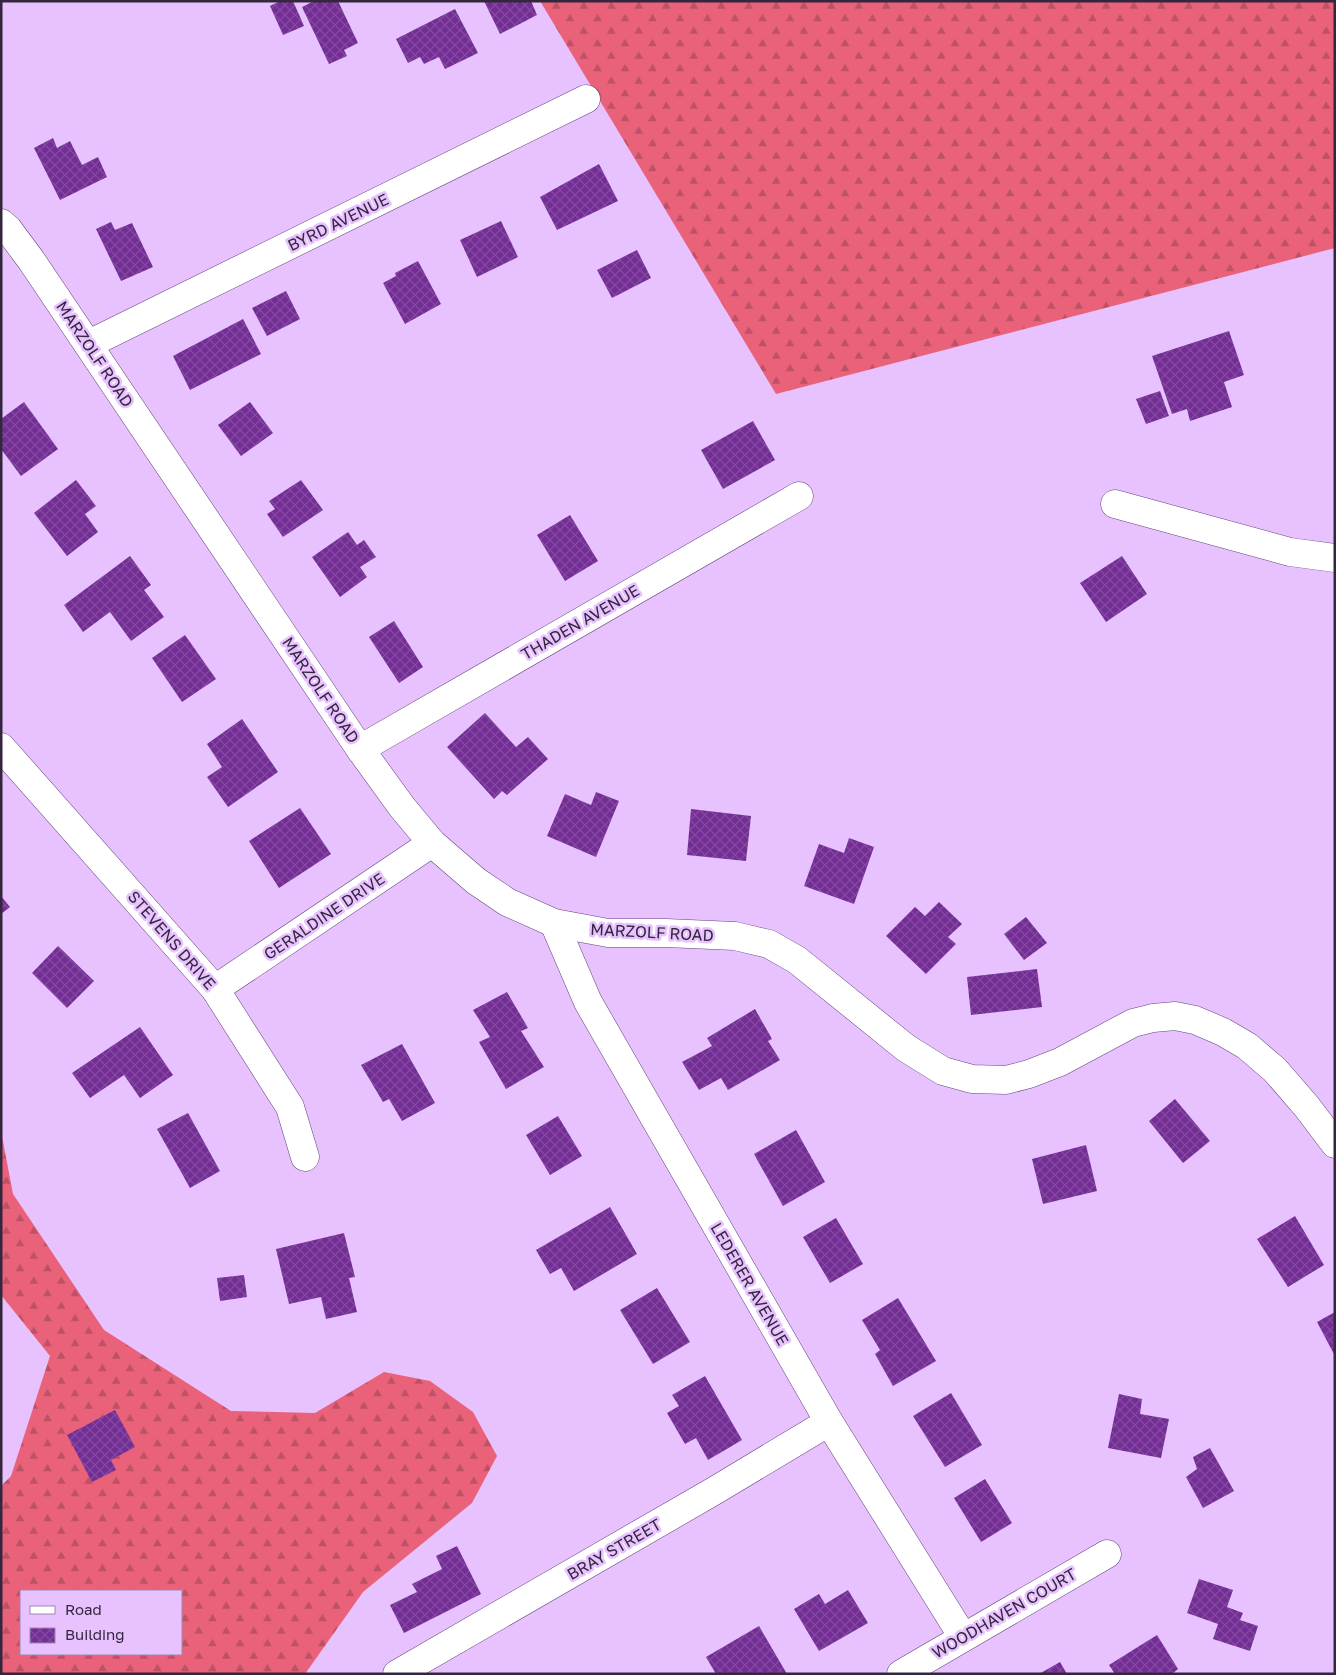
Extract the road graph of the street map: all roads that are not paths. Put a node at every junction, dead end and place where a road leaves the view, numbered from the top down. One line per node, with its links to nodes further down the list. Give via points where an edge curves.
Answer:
1 (586, 99): 3 (street, BYRD AVENUE)
2 (1, 223): 3 (street, MARZOLF ROAD)
3 (89, 344): 8 (street, MARZOLF ROAD)
4 (799, 496): 8 (street, THADEN AVENUE)
5 (1115, 504): 6 (street, via 1290,552)
6 (1335, 558)
7 (1, 746): 11 (street, STEVENS DRIVE)
8 (360, 749): 9 (street, MARZOLF ROAD)
9 (432, 843): 10 (street, MARZOLF ROAD, via 476,881 507,902); 11 (street, GERALDINE DRIVE)
10 (554, 923): 12 (street, MARZOLF ROAD, via 608,933 735,936 769,944 798,960 906,1048 943,1071 972,1079 1006,1080 1029,1074 1060,1062 1132,1023 1174,1016 1195,1020 1247,1046 1275,1070); 14 (street, LEDERER AVENUE, via 588,1002)
11 (216, 989): 13 (street, STEVENS DRIVE, via 290,1107)
12 (1335, 1144)
13 (305, 1157)
14 (829, 1422): 16 (street, LEDERER AVENUE); 17 (street, BRAY STREET)
15 (1107, 1554): 16 (street, WOODHAVEN COURT)
16 (963, 1637): 18 (street, WOODHAVEN COURT)
17 (397, 1674)
18 (901, 1674)

